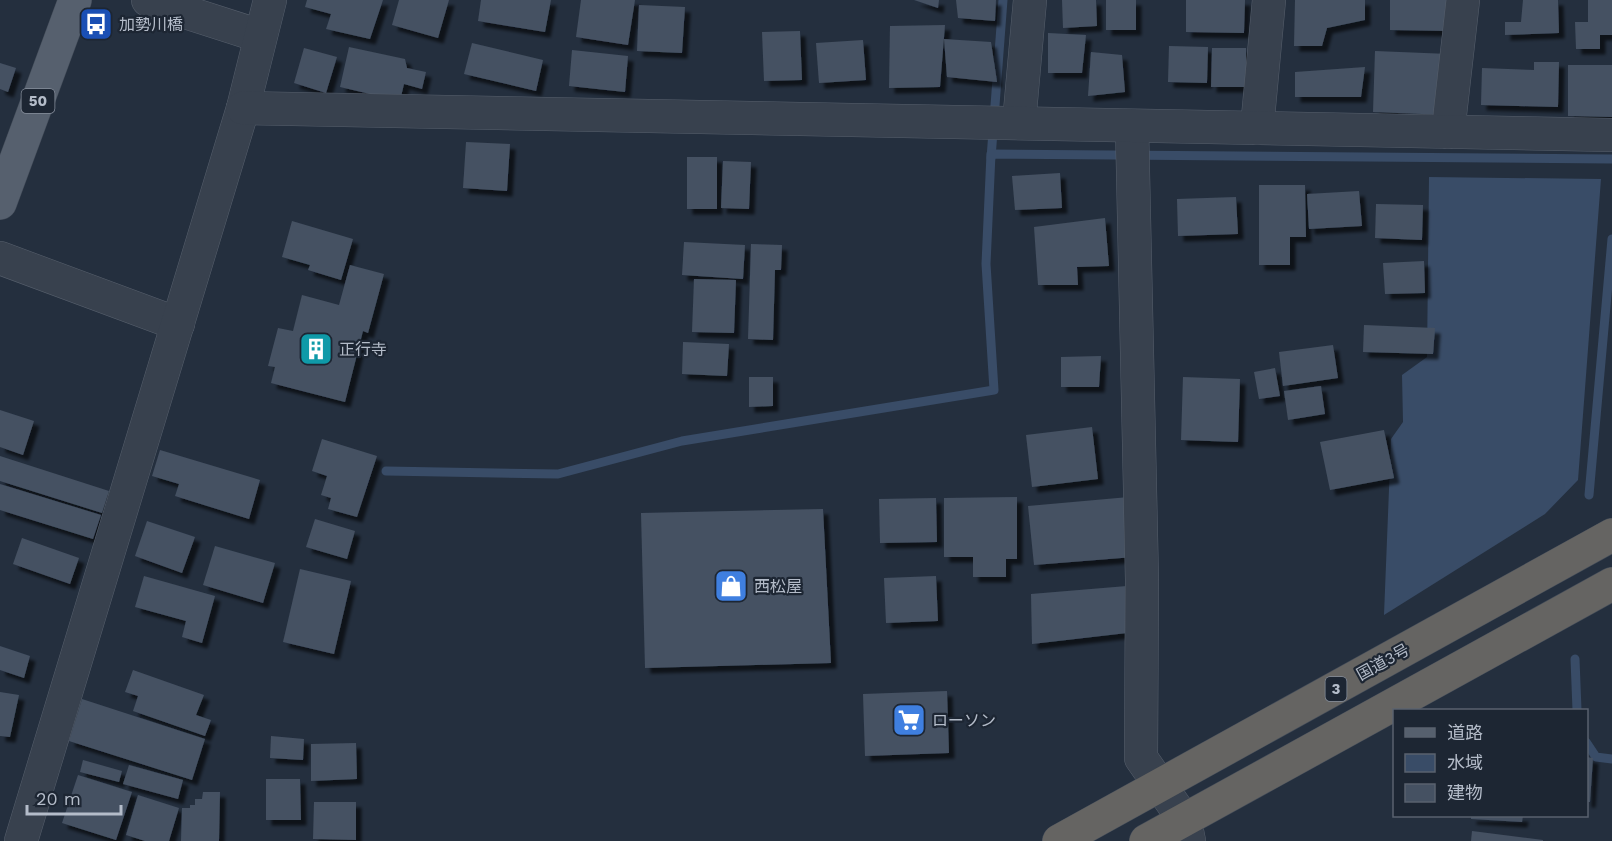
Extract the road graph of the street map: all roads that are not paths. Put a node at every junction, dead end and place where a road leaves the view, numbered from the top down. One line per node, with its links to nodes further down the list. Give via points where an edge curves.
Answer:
1 (75, 0): 14 (main road, 50)
2 (148, 0): 7 (street)
3 (270, 0): 7 (street)
4 (1030, 0): 9 (street)
5 (1269, 0): 11 (street)
6 (1463, 0): 12 (street)
7 (260, 36): 8 (street)
8 (243, 108): 9 (street); 16 (street)
9 (1019, 123): 10 (street)
10 (1132, 126): 11 (street); 21 (street, via 1141,758)
11 (1257, 128): 12 (street)
12 (1448, 132): 13 (street)
13 (1612, 135)
14 (0, 202)
15 (0, 258): 16 (street)
16 (178, 324): 23 (street)
17 (1612, 535): 21 (highway, 国道3号 / 3)
18 (1612, 584): 19 (highway)
19 (1397, 709)
20 (1393, 711): 22 (highway)
21 (1161, 786): 22 (street); 24 (highway, 国道3号 / 3)
22 (1187, 831): 25 (highway)
23 (21, 841)
24 (1059, 841)
25 (1146, 841)

